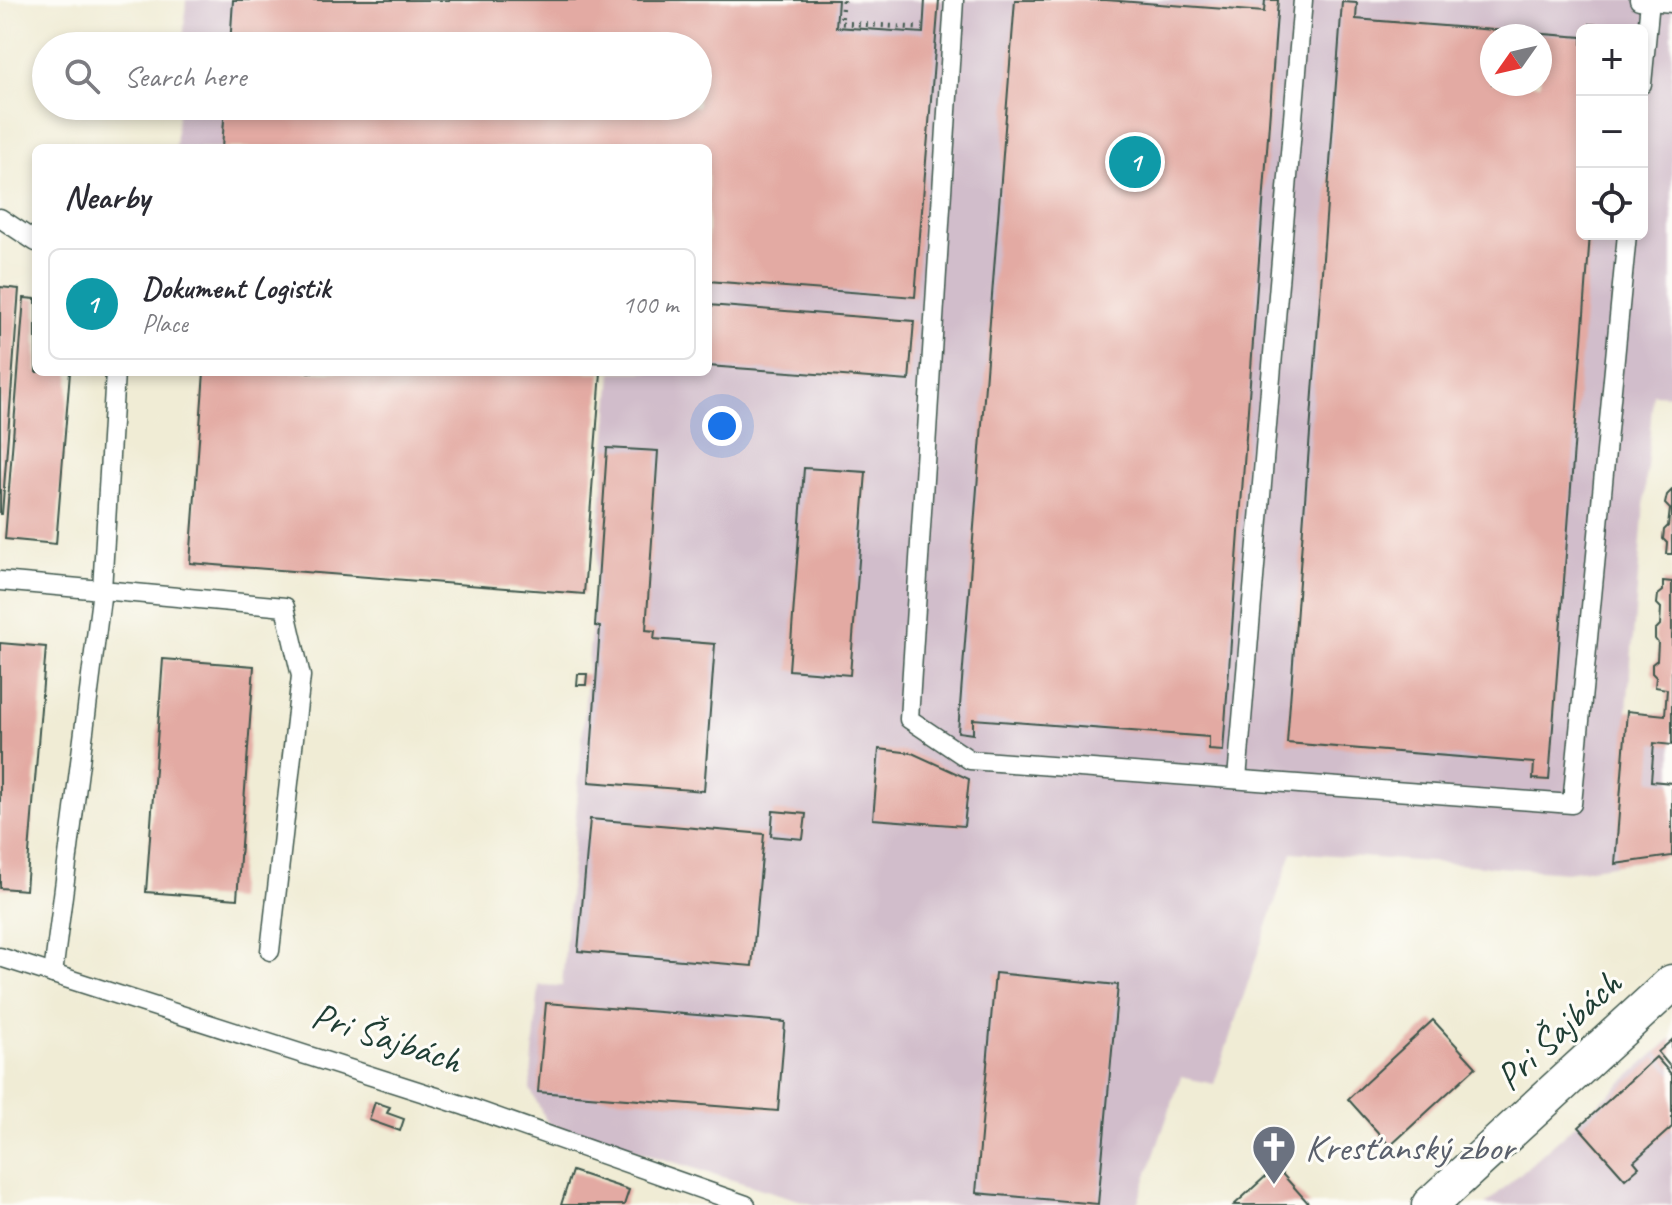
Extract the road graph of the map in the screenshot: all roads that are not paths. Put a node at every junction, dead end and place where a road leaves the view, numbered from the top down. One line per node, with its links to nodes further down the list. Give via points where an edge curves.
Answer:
1 (954, 0): 13 (lane, via 909,719 970,760)
2 (1303, 0): 13 (lane)
3 (1638, 0): 4 (lane)
4 (1650, 1): 5 (lane); 6 (lane)
5 (1672, 3)
6 (1648, 24)
7 (0, 218): 8 (lane)
8 (32, 239)
9 (1626, 240): 13 (lane, via 1572,804)
10 (115, 376): 12 (lane)
11 (0, 581): 12 (lane)
12 (102, 590): 14 (lane, via 285,607 301,676); 16 (lane)
13 (1237, 779)
14 (270, 951)
15 (0, 957): 16 (lane, Pri Šajbách)
16 (53, 974): 18 (lane, Pri Šajbách, via 465,1106)
17 (1672, 983): 19 (street, Pri Šajbách)
18 (746, 1205)
19 (1430, 1205)

